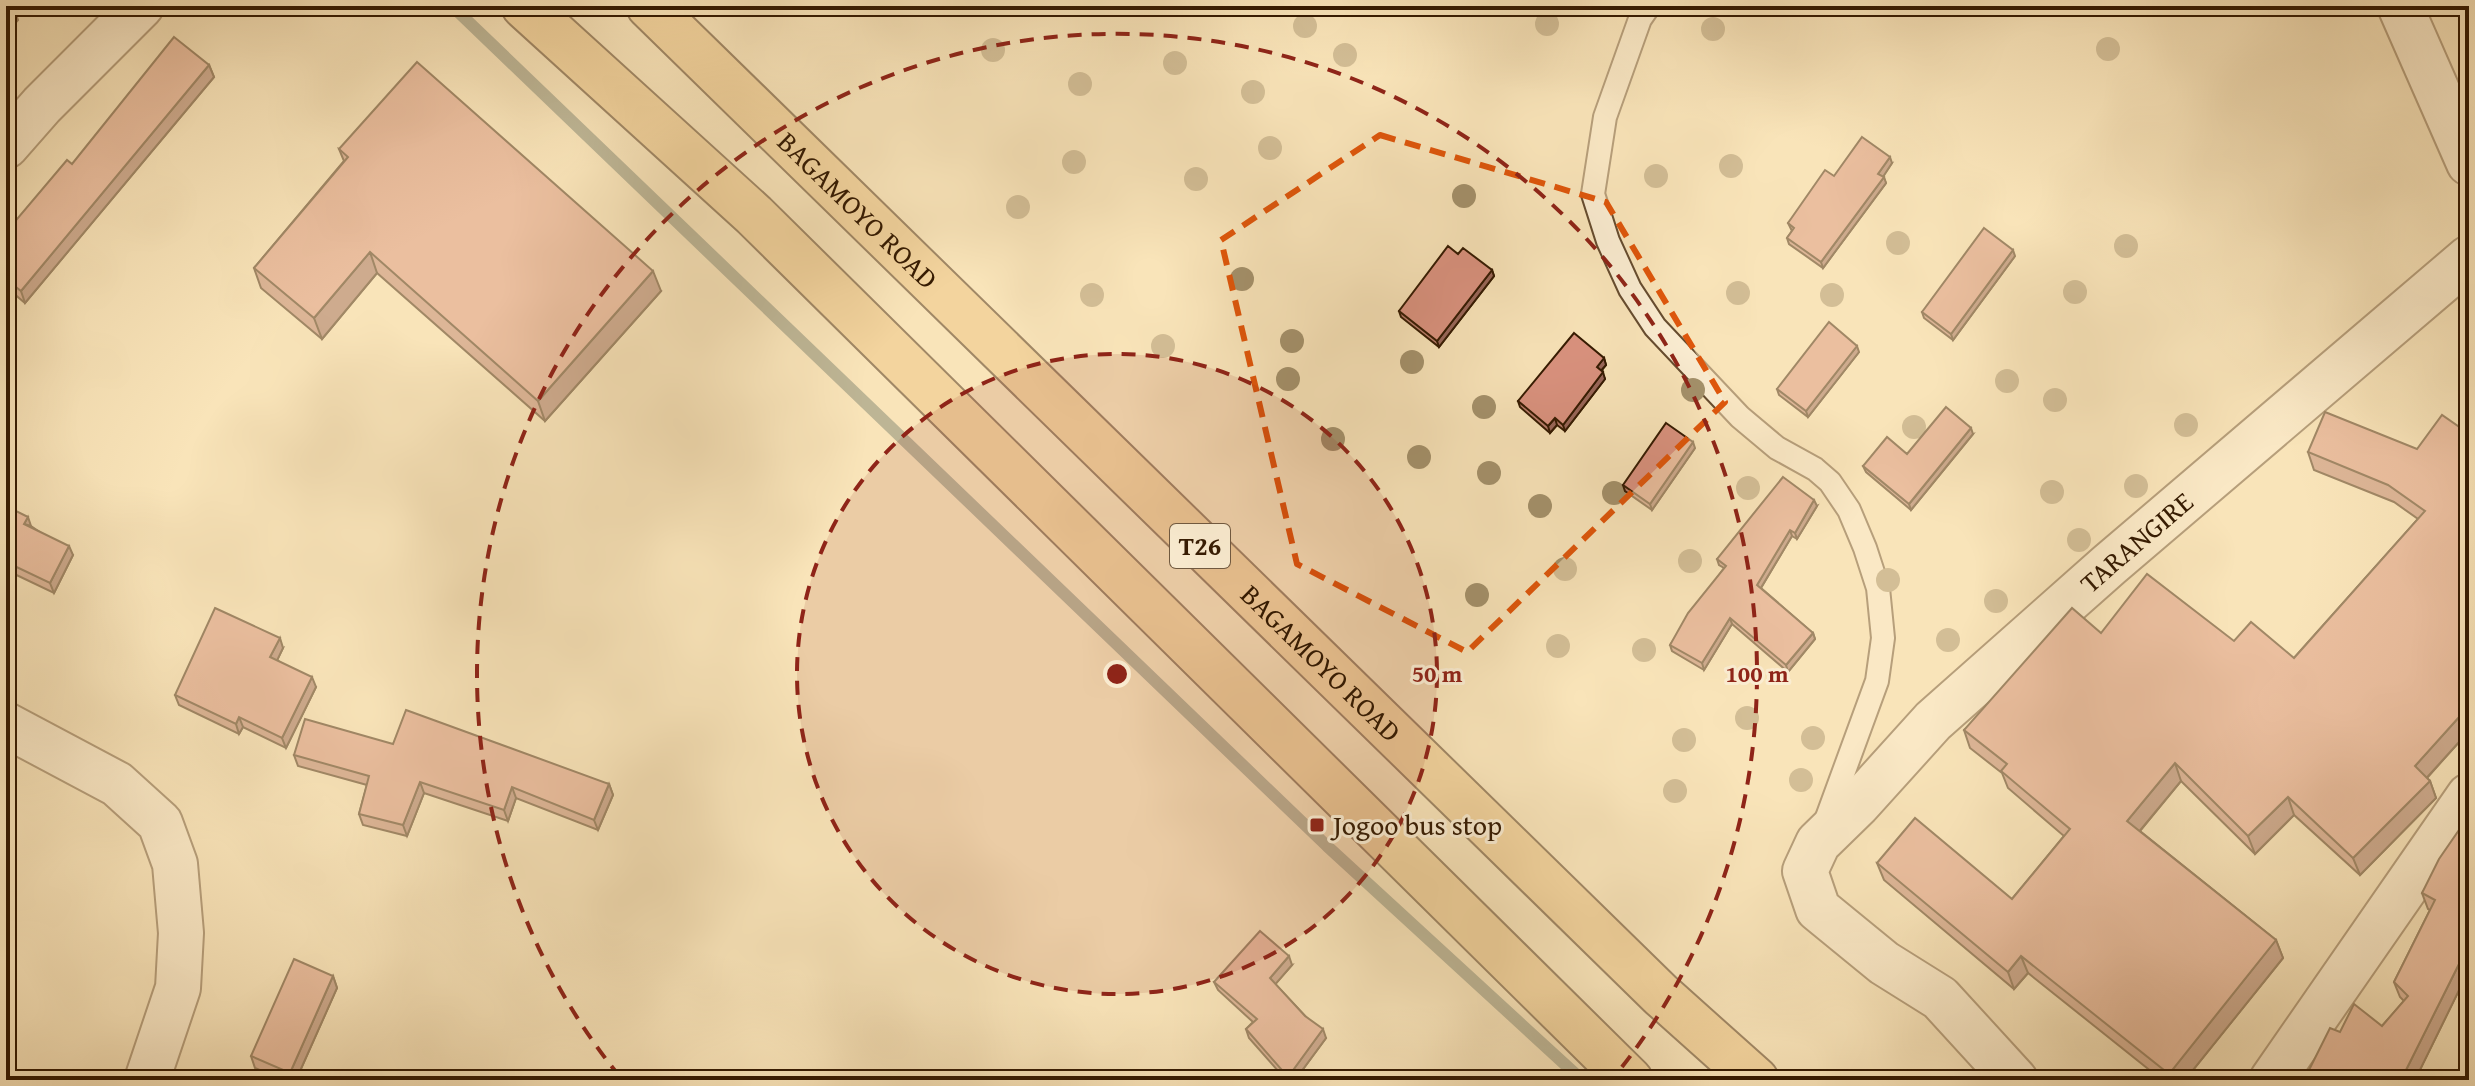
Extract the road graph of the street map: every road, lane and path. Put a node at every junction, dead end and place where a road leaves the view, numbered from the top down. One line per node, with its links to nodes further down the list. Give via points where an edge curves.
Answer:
1 (141, 6): 6 (street)
2 (524, 6): 13 (highway, T26, via 754,215)
3 (649, 6): 14 (highway, BAGAMOYO ROAD / T26, via 1661,995)
4 (1649, 6): 11 (lane, via 1605,117 1593,194 1608,241 1655,327 1740,417 1830,482 1849,510 1878,588 1883,638 1877,681)
5 (2400, 6): 7 (street)
6 (6, 146)
7 (2469, 163)
8 (2469, 258): 11 (street, TARANGIRE, via 1933,721)
9 (6, 725): 12 (street, via 117,784 160,823 175,864 181,933 178,988)
10 (2469, 796): 16 (street)
11 (1818, 843): 15 (street, via 1805,871 1818,909 1884,963 1940,998)
12 (147, 1080)
13 (1630, 1080)
14 (1756, 1080)
15 (2015, 1080)
16 (2272, 1080)

